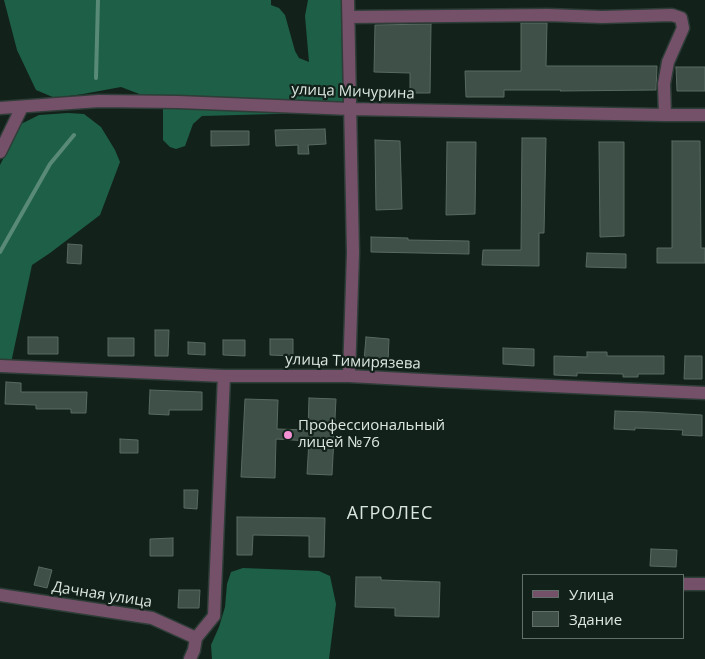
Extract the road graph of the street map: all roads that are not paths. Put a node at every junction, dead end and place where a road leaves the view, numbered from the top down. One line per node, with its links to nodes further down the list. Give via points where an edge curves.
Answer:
1 (348, 0): 2 (street)
2 (348, 17): 5 (street); 6 (street, via 672,15 681,18 682,28 668,62 664,84)
3 (22, 107): 4 (street, улица Мичурина); 5 (street, улица Мичурина, via 99,101); 8 (street)
4 (0, 108)
5 (351, 109): 6 (street, улица Мичурина); 11 (street, via 353,253)
6 (665, 115): 7 (street, улица Мичурина)
7 (705, 115)
8 (0, 152)
9 (0, 366): 10 (street, улица Тимирязева)
10 (224, 376): 11 (street, улица Тимирязева); 16 (street, via 214,616)
11 (349, 376): 12 (street, улица Тимирязева)
12 (705, 393)
13 (685, 584): 14 (street)
14 (705, 584)
15 (0, 595): 16 (street, Дачная улица, via 152,618)
16 (196, 638): 17 (street)
17 (190, 659)

